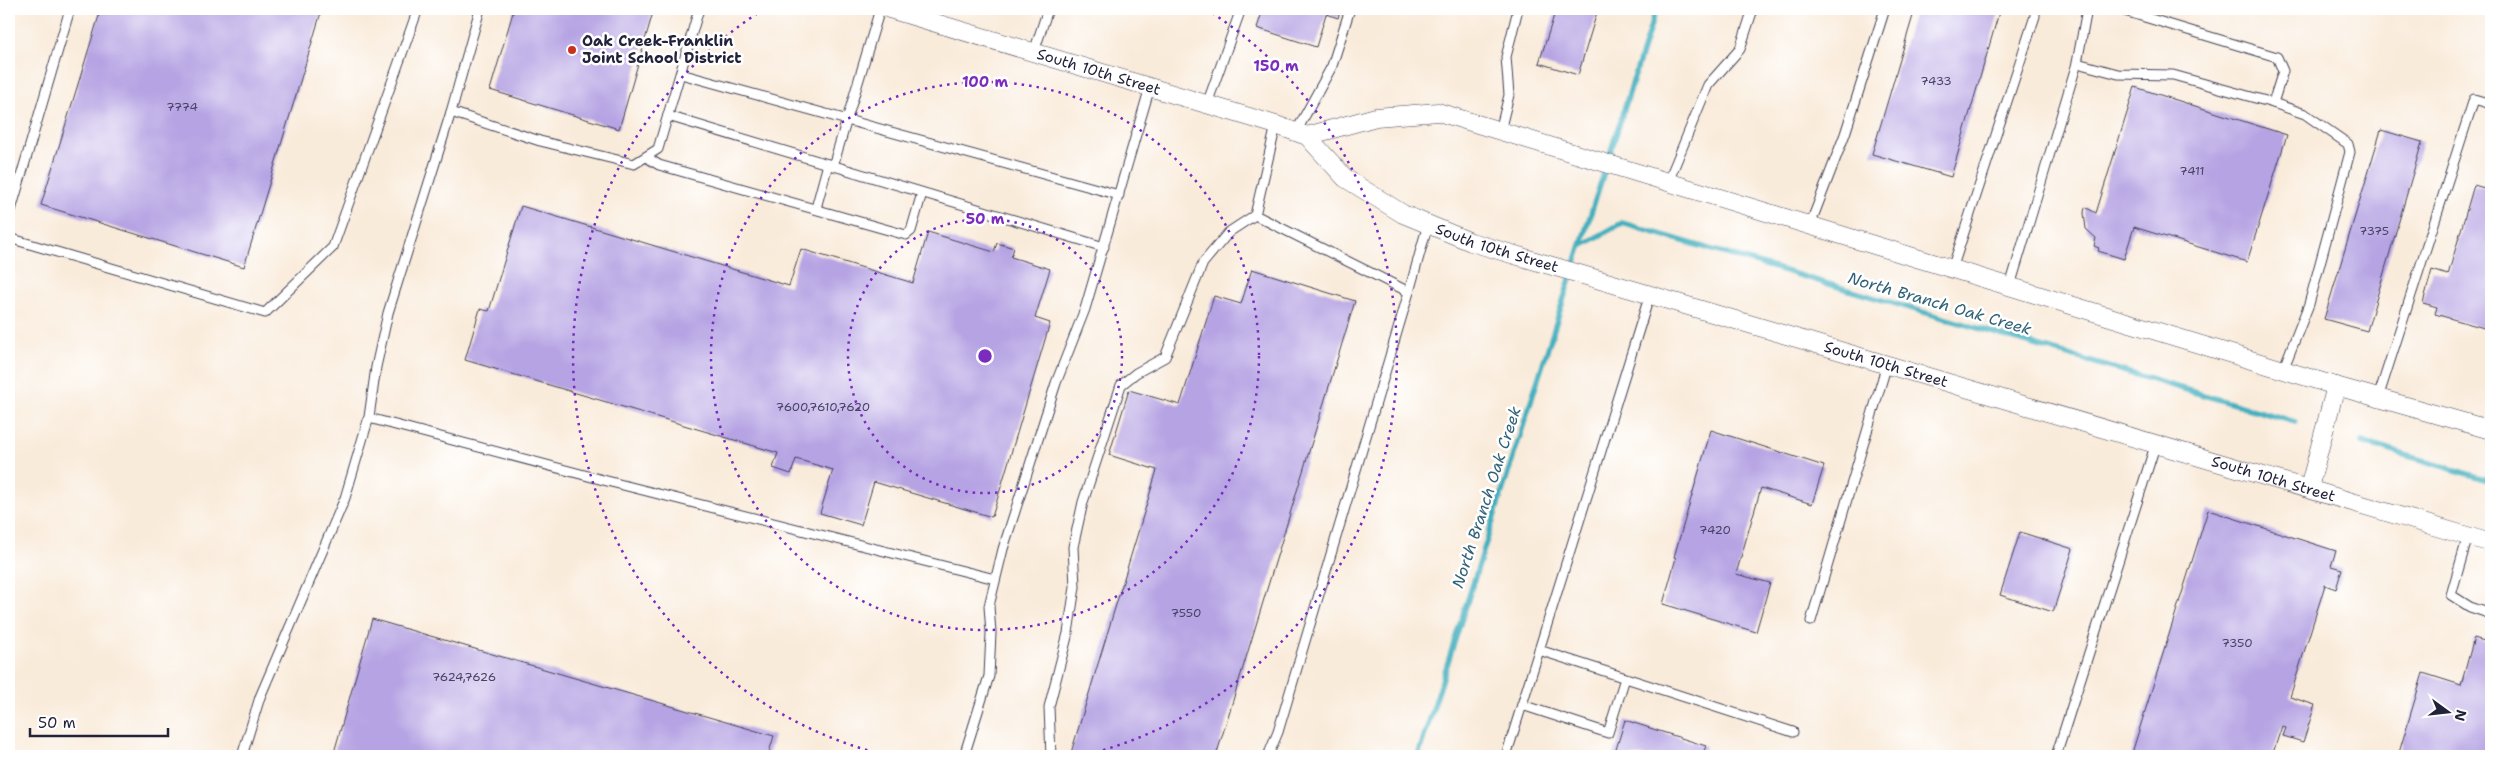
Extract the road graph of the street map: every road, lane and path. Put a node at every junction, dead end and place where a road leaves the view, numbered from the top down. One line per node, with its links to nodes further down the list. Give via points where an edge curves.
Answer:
1 (70, 9): 36 (lane)
2 (418, 9): 39 (lane, via 333,247 265,313)
3 (480, 9): 23 (lane)
4 (699, 9): 18 (lane)
5 (880, 9): 25 (lane)
6 (889, 9): 16 (street, South 10th Street)
7 (1048, 9): 16 (lane)
8 (1241, 9): 21 (lane)
9 (1350, 9): 28 (lane, via 1332,66)
10 (1518, 9): 27 (lane, via 1506,57 1510,95)
11 (1753, 9): 31 (lane, via 1740,49 1708,85)
12 (1885, 9): 38 (lane, via 1846,134)
13 (2035, 9): 41 (lane)
14 (2087, 9): 17 (lane)
15 (2118, 9): 20 (lane, via 2277,57 2283,71)
16 (1034, 52): 19 (street, South 10th Street)
17 (2077, 63): 20 (lane, via 2118,74 2173,75); 42 (lane)
18 (681, 74): 24 (lane); 25 (lane)
19 (1150, 87): 21 (street, South 10th Street); 33 (lane)
20 (2272, 103): 46 (lane, via 2305,114 2348,144 2350,152 2308,304)
21 (1207, 104): 26 (street, South 10th Street)
22 (2491, 104): 48 (lane, via 2474,99)
23 (451, 112): 29 (lane, via 540,141 634,164); 49 (lane, via 388,313)
24 (668, 116): 29 (lane, via 658,149); 30 (lane)
25 (847, 120): 30 (lane); 33 (lane)
26 (1276, 125): 28 (street, South 10th Street); 35 (lane)
27 (1500, 131): 28 (street, via 1438,112 1376,117); 31 (street)
28 (1302, 134): 37 (street, South 10th Street, via 1345,178 1403,214)
29 (646, 157): 34 (lane, via 659,165)
30 (831, 165): 32 (lane); 34 (lane)
31 (1668, 182): 38 (street)
32 (922, 193): 34 (lane, via 911,231 906,235); 40 (lane)
33 (1119, 195): 40 (lane)
34 (816, 208)
35 (1255, 215): 43 (lane); 64 (lane, via 1229,232 1203,264 1165,357 1121,385 1072,547 1075,587 1068,633 1049,707)
36 (9, 217)
37 (1428, 224): 43 (lane); 44 (street, South 10th Street, via 1471,242)
38 (1810, 226): 41 (street)
39 (9, 238)
40 (1104, 247): 55 (lane, via 1056,383)
41 (1952, 269): 42 (street)
42 (2010, 286): 46 (street)
43 (1409, 292): 65 (lane, via 1278,732)
44 (1650, 294): 45 (street, South 10th Street); 58 (lane)
45 (1888, 364): 51 (street, South 10th Street); 57 (lane)
46 (2283, 370): 47 (street)
47 (2336, 386): 48 (street); 52 (street)
48 (2378, 398): 50 (street)
49 (369, 418): 55 (lane); 62 (lane, via 345,498 260,697)
50 (2491, 430)
51 (2156, 443): 52 (street, South 10th Street); 67 (lane)
52 (2309, 488): 53 (street, South 10th Street)
53 (2468, 536): 54 (street, South 10th Street); 56 (lane, via 2451,595 2470,607)
54 (2491, 543)
55 (995, 579): 63 (lane, via 989,606 989,676)
56 (2491, 614)
57 (1810, 621)
58 (1539, 650): 59 (lane); 60 (lane)
59 (1625, 678): 60 (lane, via 1608,733); 61 (lane)
60 (1522, 705): 66 (lane)
61 (1792, 732)
62 (242, 756)
63 (964, 756)
64 (1051, 756)
65 (1268, 756)
66 (1506, 756)
67 (2056, 756)

